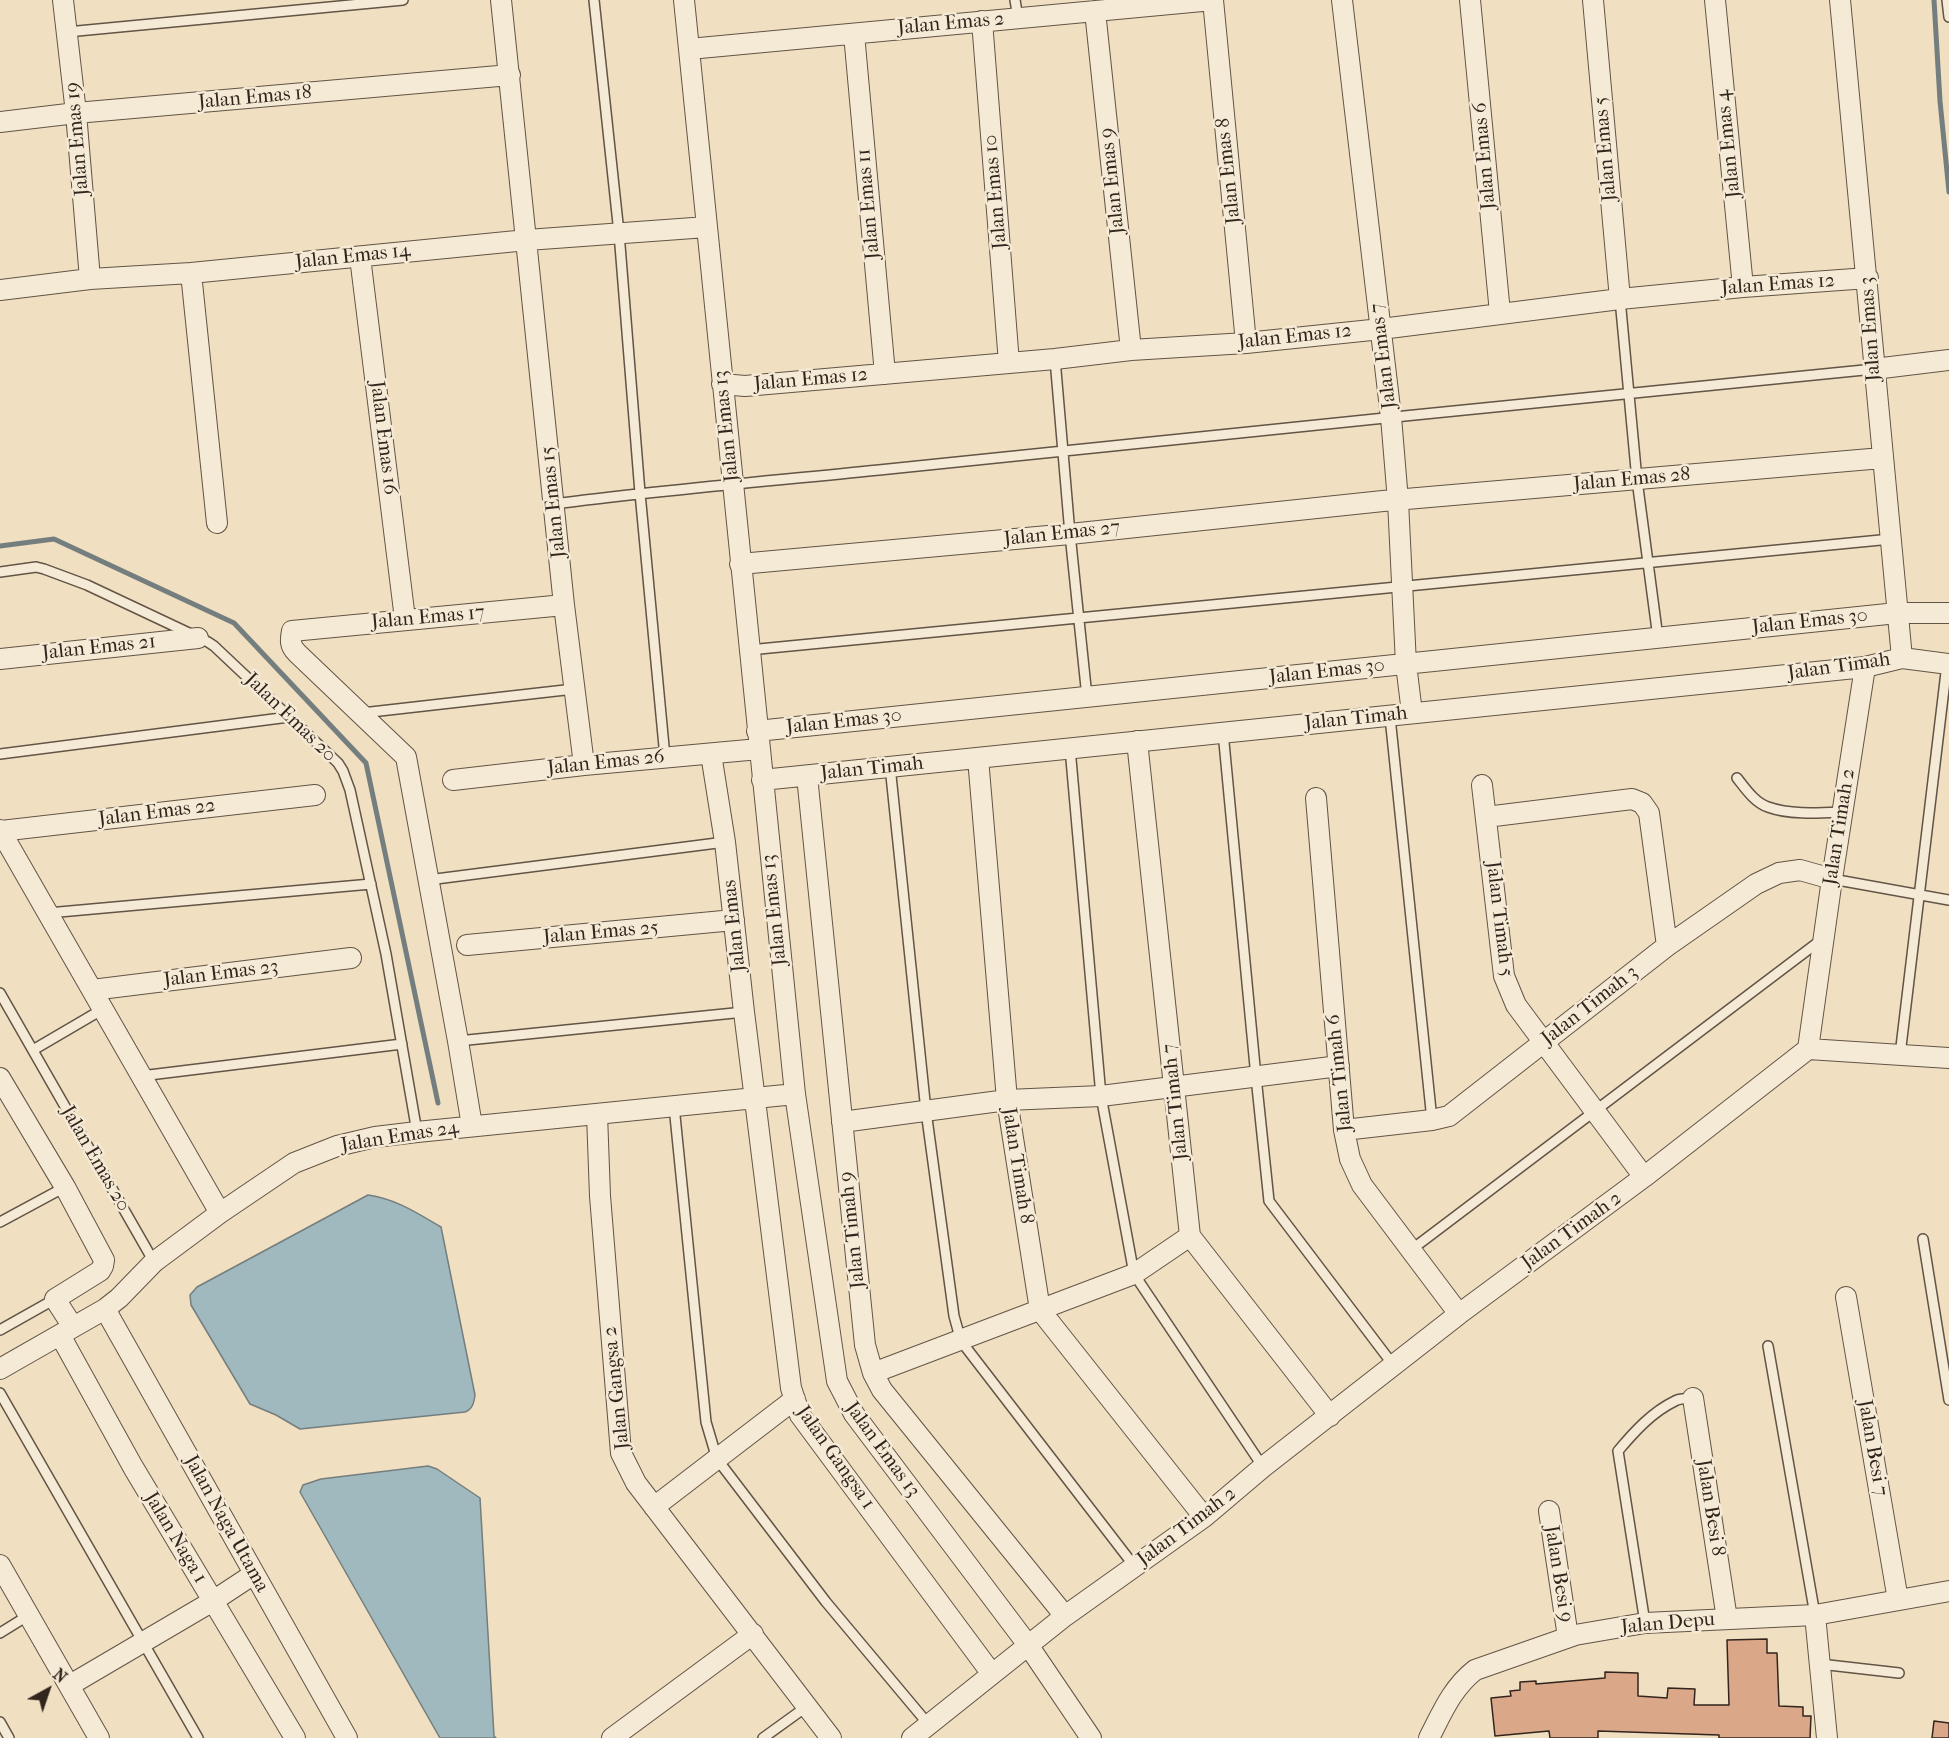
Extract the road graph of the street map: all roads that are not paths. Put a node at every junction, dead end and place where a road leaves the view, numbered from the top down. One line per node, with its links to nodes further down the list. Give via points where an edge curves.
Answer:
1 (63, 0): 18 (street, Jalan Emas 19)
2 (403, 0): 13 (lane)
3 (501, 0): 21 (street)
4 (594, 0): 25 (lane)
5 (684, 0): 20 (street, Jalan Emas 13)
6 (1213, 0): 15 (street, Jalan Emas 2); 36 (street, Jalan Emas 8)
7 (1342, 0): 35 (street, Jalan Emas 7)
8 (1470, 0): 34 (street, Jalan Emas 6)
9 (1593, 0): 33 (street, Jalan Emas 5)
10 (1714, 0): 31 (street, Jalan Emas 4)
11 (1840, 0): 29 (street, Jalan Emas 3)
12 (1947, 0): 16 (lane)
13 (361, 2): 18 (lane)
14 (1017, 9): 15 (street, Jalan Emas 2); 17 (street, Jalan Emas 2)
15 (1095, 11): 37 (street, Jalan Emas 9)
16 (1949, 17)
17 (982, 21): 19 (street, Jalan Emas 2); 40 (street, Jalan Emas 10)
18 (67, 32): 22 (street, Jalan Emas 19)
19 (854, 34): 20 (street, Jalan Emas 2); 42 (street, Jalan Emas 11)
20 (689, 49): 24 (street, Jalan Emas 13)
21 (510, 75): 22 (street, Jalan Emas 18); 26 (street)
22 (76, 113): 23 (street, Jalan Emas 18); 30 (street, Jalan Emas 19)
23 (0, 122)
24 (707, 227): 25 (street, Jalan Emas 14); 43 (street, Jalan Emas 13)
25 (619, 233): 26 (street, Jalan Emas 14); 50 (lane)
26 (527, 240): 27 (street, Jalan Emas 14); 52 (street, Jalan Emas 15)
27 (360, 257): 28 (street, Jalan Emas 14); 64 (street, Jalan Emas 16)
28 (191, 273): 30 (street, Jalan Emas 14); 53 (street)
29 (1868, 278): 31 (street, Jalan Emas 12); 41 (street, Jalan Emas 3)
30 (90, 279): 32 (street, Jalan Emas 14)
31 (1743, 287): 33 (street, Jalan Emas 12)
32 (0, 290)
33 (1620, 299): 34 (street, Jalan Emas 12); 44 (lane)
34 (1500, 313): 35 (street, Jalan Emas 12)
35 (1381, 329): 36 (street, Jalan Emas 12); 45 (street, Jalan Emas 7)
36 (1246, 343): 37 (street, Jalan Emas 12)
37 (1131, 351): 38 (street, Jalan Emas 12)
38 (1055, 359): 40 (street, Jalan Emas 12); 46 (lane)
39 (1949, 360): 41 (street)
40 (1009, 363): 42 (street, Jalan Emas 12)
41 (1874, 369): 44 (lane); 47 (street, Jalan Emas 3)
42 (885, 374): 43 (street, Jalan Emas 12, via 745,386)
43 (722, 384): 49 (street, Jalan Emas 13)
44 (1629, 394): 45 (lane); 48 (lane)
45 (1391, 417): 46 (lane); 51 (street, Jalan Emas 7)
46 (1063, 450): 49 (lane); 54 (lane)
47 (1882, 458): 48 (street, Jalan Emas 28); 55 (street, Jalan Emas 3)
48 (1637, 480): 51 (street, Jalan Emas 28); 57 (lane)
49 (733, 485): 50 (lane); 56 (street, Jalan Emas 13)
50 (640, 493): 52 (lane); 85 (lane)
51 (1390, 501): 54 (street, Jalan Emas 27); 59 (street, Jalan Emas 7)
52 (554, 504): 60 (street, Jalan Emas 15)
53 (218, 523)
54 (1070, 534): 56 (street, Jalan Emas 27); 63 (lane)
55 (1891, 539): 57 (lane); 61 (street, Jalan Emas 3)
56 (740, 564): 67 (street, Jalan Emas 13)
57 (1648, 564): 59 (lane); 66 (lane)
58 (0, 572): 65 (lane, Jalan Emas 20, via 44,569)
59 (1402, 586): 63 (lane); 70 (street, Jalan Emas 7)
60 (564, 605): 64 (street, Jalan Emas 17); 73 (street, Jalan Emas 15)
61 (1897, 613): 62 (street, Jalan Emas 30); 66 (street, Jalan Emas 30); 68 (street, Jalan Emas 3)
62 (1949, 613)
63 (1079, 616): 67 (lane); 74 (lane)
64 (405, 619): 75 (street, Jalan Emas 17, via 292,631 291,647)
65 (198, 638): 69 (street, Jalan Emas 21); 77 (lane, Jalan Emas 20, via 214,646)
66 (1658, 638): 70 (street, Jalan Emas 30)
67 (749, 650): 80 (street, Jalan Emas 13)
68 (1902, 658): 71 (street, Jalan Timah); 72 (street, Jalan Timah)
69 (0, 659)
70 (1406, 664): 74 (street, Jalan Emas 30); 76 (street, Jalan Emas 7)
71 (1948, 664): 103 (lane)
72 (1865, 667): 76 (street, Jalan Timah); 96 (street, Jalan Timah 2)
73 (574, 689): 75 (lane); 87 (street, Jalan Emas 15)
74 (1087, 697): 80 (street, Jalan Emas 30)
75 (362, 713): 101 (street, via 406,757)
76 (1412, 713): 78 (street, Jalan Timah)
77 (289, 717): 83 (lane); 102 (lane, Jalan Emas 20, via 343,771)
78 (1390, 717): 79 (street, Jalan Timah); 135 (lane)
79 (1223, 732): 81 (street, Jalan Timah); 124 (lane)
80 (758, 740): 84 (street, Jalan Emas 26); 92 (street, Jalan Emas 13)
81 (1137, 741): 82 (street, Jalan Timah); 126 (street, Jalan Timah 7)
82 (1070, 748): 86 (street, Jalan Timah); 128 (lane)
83 (0, 754)
84 (711, 754): 85 (street, Jalan Emas 26); 99 (street, Jalan Emas)
85 (665, 757): 87 (street, Jalan Emas 26)
86 (978, 758): 88 (street, Jalan Timah); 130 (street, Jalan Timah 8)
87 (584, 765): 91 (street, Jalan Emas 26)
88 (890, 766): 89 (street, Jalan Timah); 132 (lane)
89 (807, 776): 92 (street, Jalan Timah); 136 (street, Jalan Timah 9)
90 (1737, 778): 96 (lane, via 1766,807 1795,813)
91 (453, 780)
92 (762, 780): 127 (street, Jalan Emas 13)
93 (1482, 785): 97 (street, Jalan Timah 5)
94 (315, 795): 98 (street, Jalan Emas 22)
95 (1316, 798): 122 (street, Jalan Timah 6)
96 (1843, 812): 100 (street, Jalan Timah 2)
97 (1486, 817): 109 (street, via 1632,799 1642,803 1649,813); 116 (street, Jalan Timah 5, via 1504,976 1516,1005)
98 (0, 831): 105 (street)
99 (725, 842): 101 (lane); 106 (street, Jalan Emas)
100 (1832, 879): 103 (lane); 107 (street, Jalan Timah 2); 109 (street, Jalan Timah 3, via 1800,870 1779,873 1756,884)
101 (428, 880): 115 (street)
102 (371, 884): 105 (lane); 117 (lane, Jalan Emas 20)
103 (1919, 896): 104 (lane); 120 (lane)
104 (1949, 900)
105 (48, 913): 111 (street)
106 (734, 920): 108 (street, Jalan Emas 25); 114 (street, Jalan Emas)
107 (1823, 939): 118 (street, Jalan Timah 2); 133 (lane)
108 (467, 945)
109 (1667, 946): 116 (street, Jalan Timah 3)
110 (351, 958): 111 (street, Jalan Emas 23)
111 (92, 990): 113 (street)
112 (0, 993): 119 (lane, Jalan Emas 20)
113 (103, 1009): 119 (lane); 123 (street)
114 (744, 1012): 115 (lane); 129 (street, Jalan Emas)
115 (458, 1041): 137 (street)
116 (1544, 1042): 133 (street, Jalan Timah 5); 135 (street, Jalan Timah 3, via 1463,1107)
117 (402, 1044): 123 (lane); 139 (lane, Jalan Emas 20)
118 (1808, 1049): 120 (street); 140 (street, Jalan Timah 2)
119 (33, 1050): 147 (lane, Jalan Emas 20)
120 (1900, 1055): 121 (street)
121 (1949, 1058)
122 (1340, 1066): 124 (street); 138 (street, Jalan Timah 6)
123 (141, 1076): 142 (street)
124 (1256, 1077): 126 (street); 158 (lane, via 1269,1201)
125 (0, 1078): 141 (street)
126 (1175, 1088): 128 (street); 144 (street, Jalan Timah 7)
127 (795, 1094): 129 (street, Jalan Emas 24); 186 (street, Jalan Emas 13, via 837,1381 854,1414)
128 (1101, 1096): 130 (street); 148 (lane)
129 (756, 1098): 131 (street, Jalan Emas 24); 163 (street, Jalan Gangsa 1)
130 (1007, 1100): 132 (street); 152 (street, Jalan Timah 8)
131 (674, 1106): 134 (street, Jalan Emas 24); 166 (lane, via 706,1422)
132 (926, 1111): 136 (street); 156 (lane, via 954,1316)
133 (1596, 1112): 140 (street, Jalan Timah 5); 146 (lane)
134 (597, 1114): 137 (street, Jalan Emas 24); 168 (street, Jalan Gangsa 2, via 621,1453)
135 (1432, 1120): 138 (street, Jalan Timah 3)
136 (842, 1122): 160 (street, Jalan Timah 9, via 865,1346)
137 (472, 1126): 139 (street, Jalan Emas 24)
138 (1344, 1130): 146 (street, Jalan Timah 6, via 1350,1159 1362,1185)
139 (417, 1132): 142 (street, Jalan Emas 24, via 337,1146 294,1163)
140 (1644, 1177): 153 (street, Jalan Timah 2)
141 (65, 1187): 143 (lane); 150 (street, via 104,1266)
142 (220, 1213): 147 (street, Jalan Emas 24)
143 (0, 1222)
144 (1190, 1236): 148 (street); 165 (street)
145 (1923, 1239): 164 (lane)
146 (1411, 1250): 153 (street, Jalan Timah 6)
147 (154, 1262): 151 (street, Jalan Emas 24)
148 (1134, 1274): 152 (street); 167 (lane)
149 (1846, 1296): 175 (street, Jalan Besi 7)
150 (55, 1299): 154 (lane); 155 (street, Jalan Naga 1)
151 (105, 1309): 155 (street, Jalan Emas 24); 173 (street, Jalan Naga Utama)
152 (1040, 1310): 156 (street); 170 (street, Jalan Timah 8)
153 (1459, 1314): 158 (street, Jalan Timah 2)
154 (0, 1330)
155 (67, 1331): 159 (street, Jalan Emas 24); 176 (street, Jalan Naga 1, via 133,1467)
156 (961, 1341): 160 (street); 172 (lane)
157 (1768, 1346): 178 (lane)
158 (1394, 1366): 165 (street, Jalan Timah 2)
159 (0, 1369)
160 (873, 1373): 179 (street, Jalan Timah 9, via 882,1390)
161 (0, 1393): 185 (lane)
162 (1693, 1398): 180 (street, Jalan Besi 8); 181 (lane, via 1676,1400 1656,1413 1618,1451)
163 (795, 1399): 166 (street); 189 (street, Jalan Gangsa 1, via 800,1415)
164 (1949, 1400)
165 (1330, 1416): 167 (street, Jalan Timah 2)
166 (717, 1459): 168 (street); 193 (lane, via 826,1602)
167 (1263, 1467): 170 (street, Jalan Timah 2)
168 (654, 1507): 183 (street, Jalan Gangsa 2)
169 (1549, 1511): 184 (street, Jalan Besi 9)
170 (1204, 1517): 172 (street, Jalan Timah 2)
171 (0, 1565): 177 (street)
172 (1135, 1567): 179 (street, Jalan Timah 2)
173 (254, 1574): 176 (street); 198 (street, Jalan Naga Utama)
174 (1949, 1591): 175 (street, Jalan Depu)
175 (1898, 1600): 178 (street, Jalan Depu)
176 (213, 1601): 185 (street); 197 (street, Jalan Naga 1)
177 (29, 1615): 182 (lane); 190 (street)
178 (1815, 1615): 180 (street, Jalan Depu); 187 (street)
179 (1065, 1616): 186 (street, Jalan Timah 2)
180 (1727, 1619): 181 (street, Jalan Depu)
181 (1646, 1623): 184 (street, Jalan Depu)
182 (0, 1632)
183 (753, 1634): 191 (street, Jalan Gangsa 2); 199 (street)
184 (1568, 1637): 204 (street, Jalan Depu, via 1475,1670 1453,1691)
185 (142, 1642): 190 (street); 196 (lane)
186 (1028, 1645): 189 (street, Jalan Timah 2); 203 (street, Jalan Emas 13)
187 (1820, 1664): 188 (lane); 205 (street)
188 (1899, 1673)
189 (992, 1674): 193 (street, Jalan Timah 2)
190 (70, 1685): 195 (street)
191 (806, 1707): 200 (lane); 201 (street, Jalan Gangsa 2)
192 (0, 1722): 194 (lane)
193 (929, 1725): 202 (street, Jalan Timah 2)
194 (9, 1738)
195 (99, 1738)
196 (198, 1738)
197 (295, 1738)
198 (346, 1738)
199 (612, 1738)
200 (763, 1738)
201 (831, 1738)
202 (912, 1738)
203 (1091, 1738)
204 (1429, 1738)
205 (1827, 1738)

